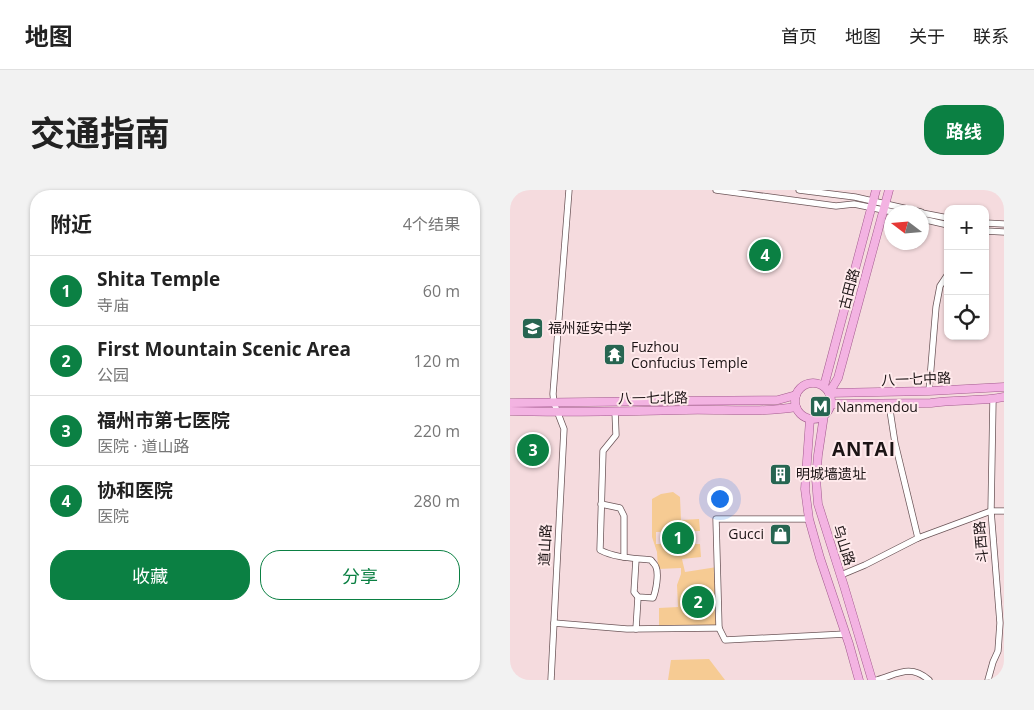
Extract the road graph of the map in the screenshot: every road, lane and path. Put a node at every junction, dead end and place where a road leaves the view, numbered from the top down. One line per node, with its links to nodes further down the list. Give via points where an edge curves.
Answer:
1 (569, 190): 27 (street)
2 (716, 190): 7 (street, via 836,206)
3 (799, 190): 6 (street)
4 (876, 190): 7 (main road, 古田路)
5 (889, 190): 8 (main road, 古田路)
6 (839, 192): 7 (street)
7 (872, 204): 9 (street); 19 (main road, 古田路)
8 (885, 205)
9 (884, 207): 22 (main road, 古田路, via 838,378)
10 (929, 214): 11 (street)
11 (944, 217)
12 (929, 221): 14 (street)
13 (989, 223): 15 (street)
14 (944, 224)
15 (1004, 224)
16 (989, 231): 17 (street)
17 (1004, 232)
18 (944, 280): 21 (street, via 936,307)
19 (824, 386): 22 (main road); 23 (main road, via 807,383)
20 (1004, 387): 21 (main road, 八一七中路)
21 (929, 391): 22 (main road, 八一七中路)
22 (829, 392): 28 (main road)
23 (796, 395): 27 (main road, via 778,400); 30 (main road)
24 (1004, 397): 25 (main road, 八一七中路)
25 (993, 400): 29 (main road, 八一七中路); 37 (street, 斗西路)
26 (510, 403): 27 (main road)
27 (554, 403): 33 (street, 道山路)
28 (831, 404): 29 (main road, 八一七中路); 34 (main road)
29 (889, 404): 40 (street)
30 (796, 407): 31 (main road, 八一七北路, via 778,410); 35 (main road)
31 (615, 411): 33 (main road, 八一七北路); 36 (street, via 616,434 603,451)
32 (510, 412): 33 (main road, 八一七北路)
33 (558, 413): 45 (street, 道山路, via 564,429)
34 (824, 415): 35 (main road); 43 (main road, 乌山路, via 816,479 818,504)
35 (810, 419): 39 (main road, 乌山路, via 805,489)
36 (601, 504): 41 (street, via 620,508 624,516); 41 (street, via 600,550)
37 (991, 511): 38 (street); 40 (street); 54 (street, 斗西路, via 1000,623 998,651)
38 (1004, 511)
39 (809, 519): 46 (street, via 716,519); 48 (main road, 乌山路)
40 (918, 538): 43 (street)
41 (624, 557): 42 (street)
42 (636, 559): 44 (street, via 634,592); 44 (street, via 651,560 657,570 653,598)
43 (841, 575): 51 (main road, 乌山路)
44 (638, 597): 47 (street)
45 (554, 624): 47 (street); 49 (street, 道山路)
46 (719, 628): 47 (street); 48 (street, via 725,640)
47 (636, 629)
48 (846, 634): 50 (main road, 乌山路)
49 (551, 680)
50 (859, 680)
51 (872, 680)
52 (877, 680): 53 (street, via 909,670)
53 (929, 680)
54 (988, 680)

